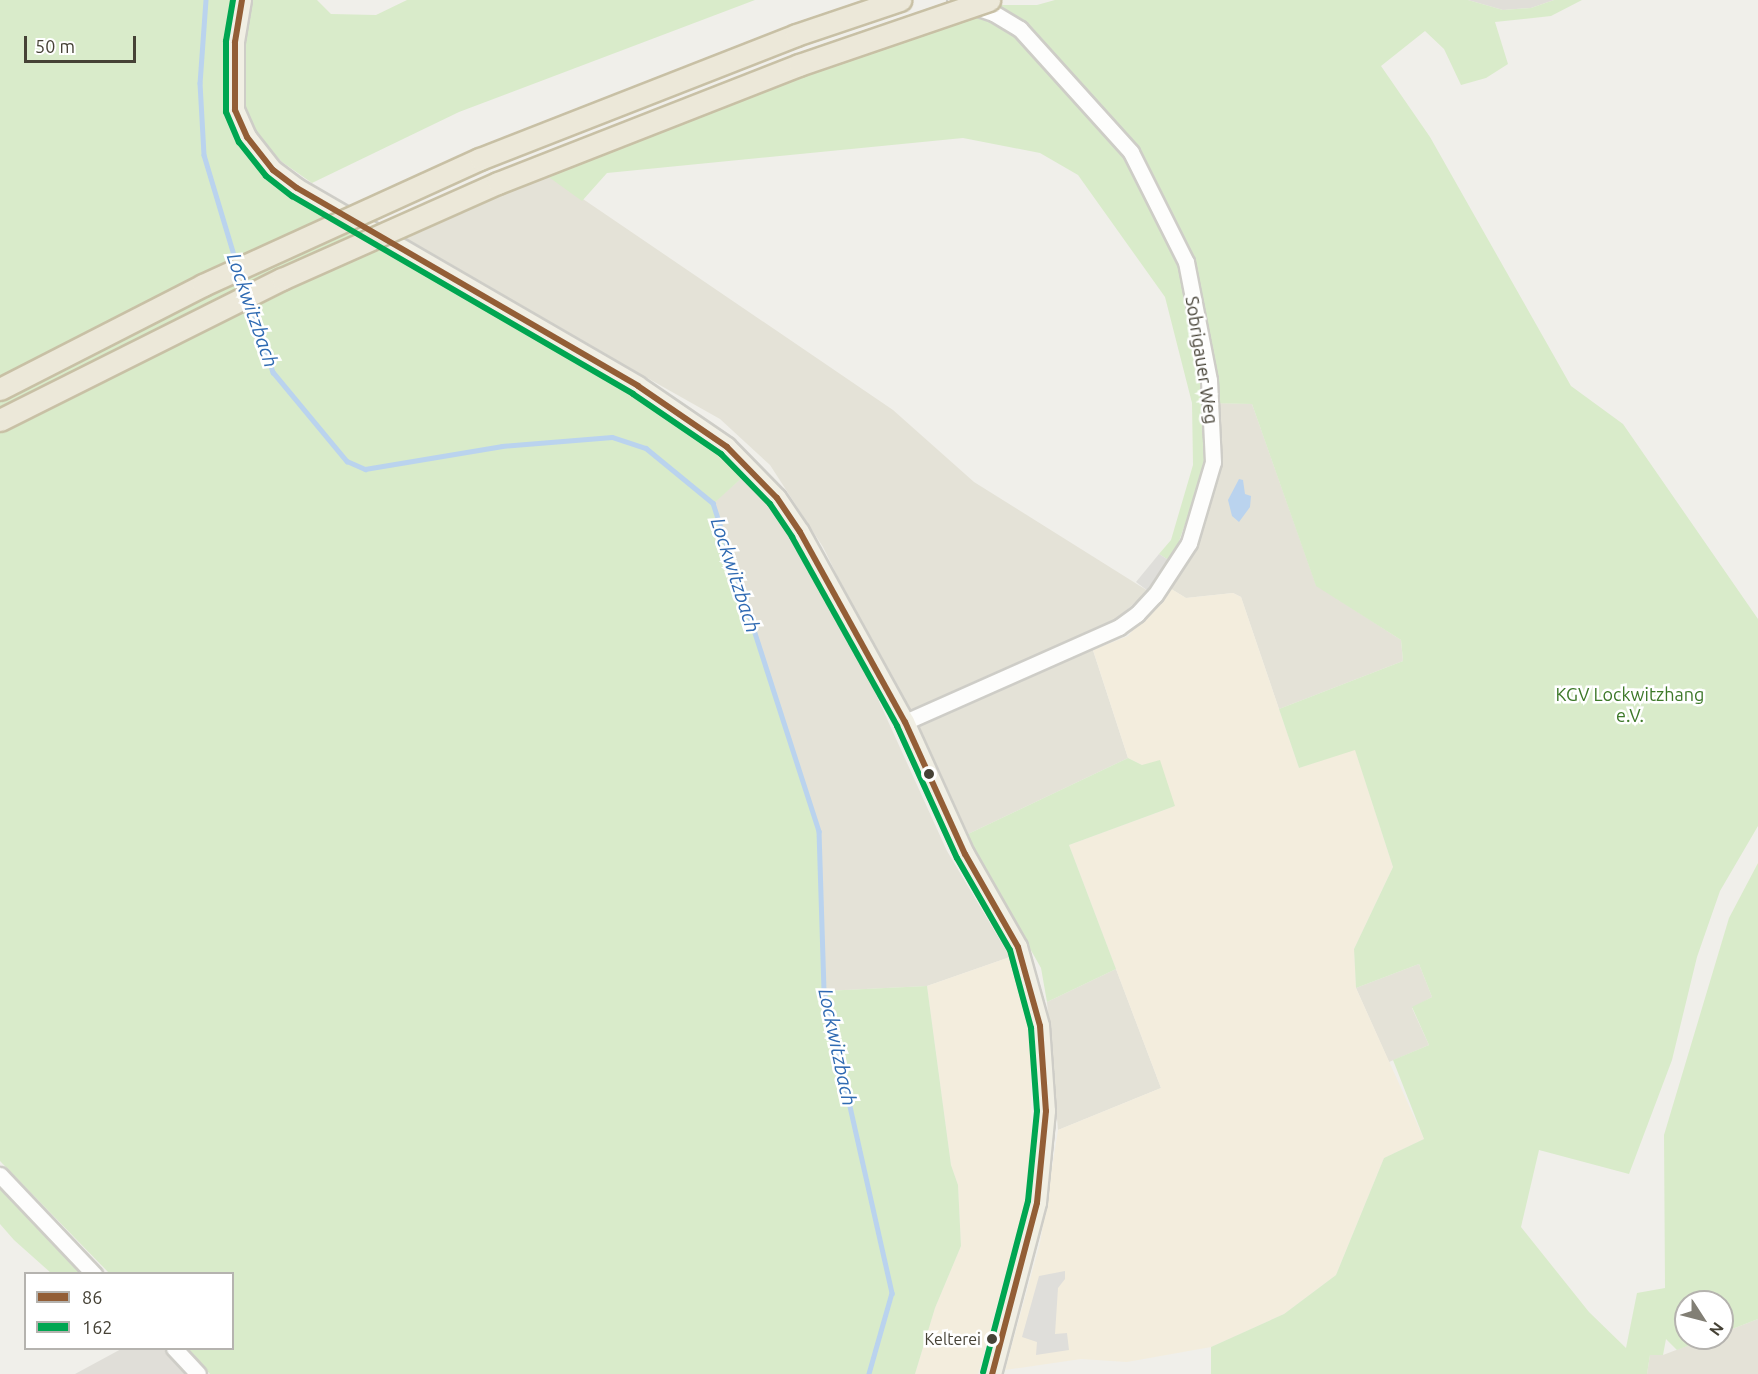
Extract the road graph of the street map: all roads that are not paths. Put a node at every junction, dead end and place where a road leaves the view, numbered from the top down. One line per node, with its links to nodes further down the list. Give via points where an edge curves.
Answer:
1 (243, 0): 7 (main road, via 235,42 235,110 247,137 273,170 297,188 638,386 727,447 777,498 800,532)
2 (900, 0): 5 (highway, bridge, via 796,35 470,164 203,285)
3 (955, 0): 7 (street, Sobrigauer Weg, via 993,13 1020,28 1131,152 1186,262 1209,380 1213,462 1189,543 1155,595 1137,614 1119,627)
4 (988, 0): 6 (highway, bridge, via 799,65 498,183 282,279)
5 (0, 389)
6 (0, 420)
7 (905, 722): 12 (main road, via 965,854 1018,947 1040,1026 1046,1111 1037,1203)
8 (0, 1175): 9 (street)
9 (92, 1272)
10 (176, 1350): 11 (street)
11 (198, 1374)
12 (992, 1374)

